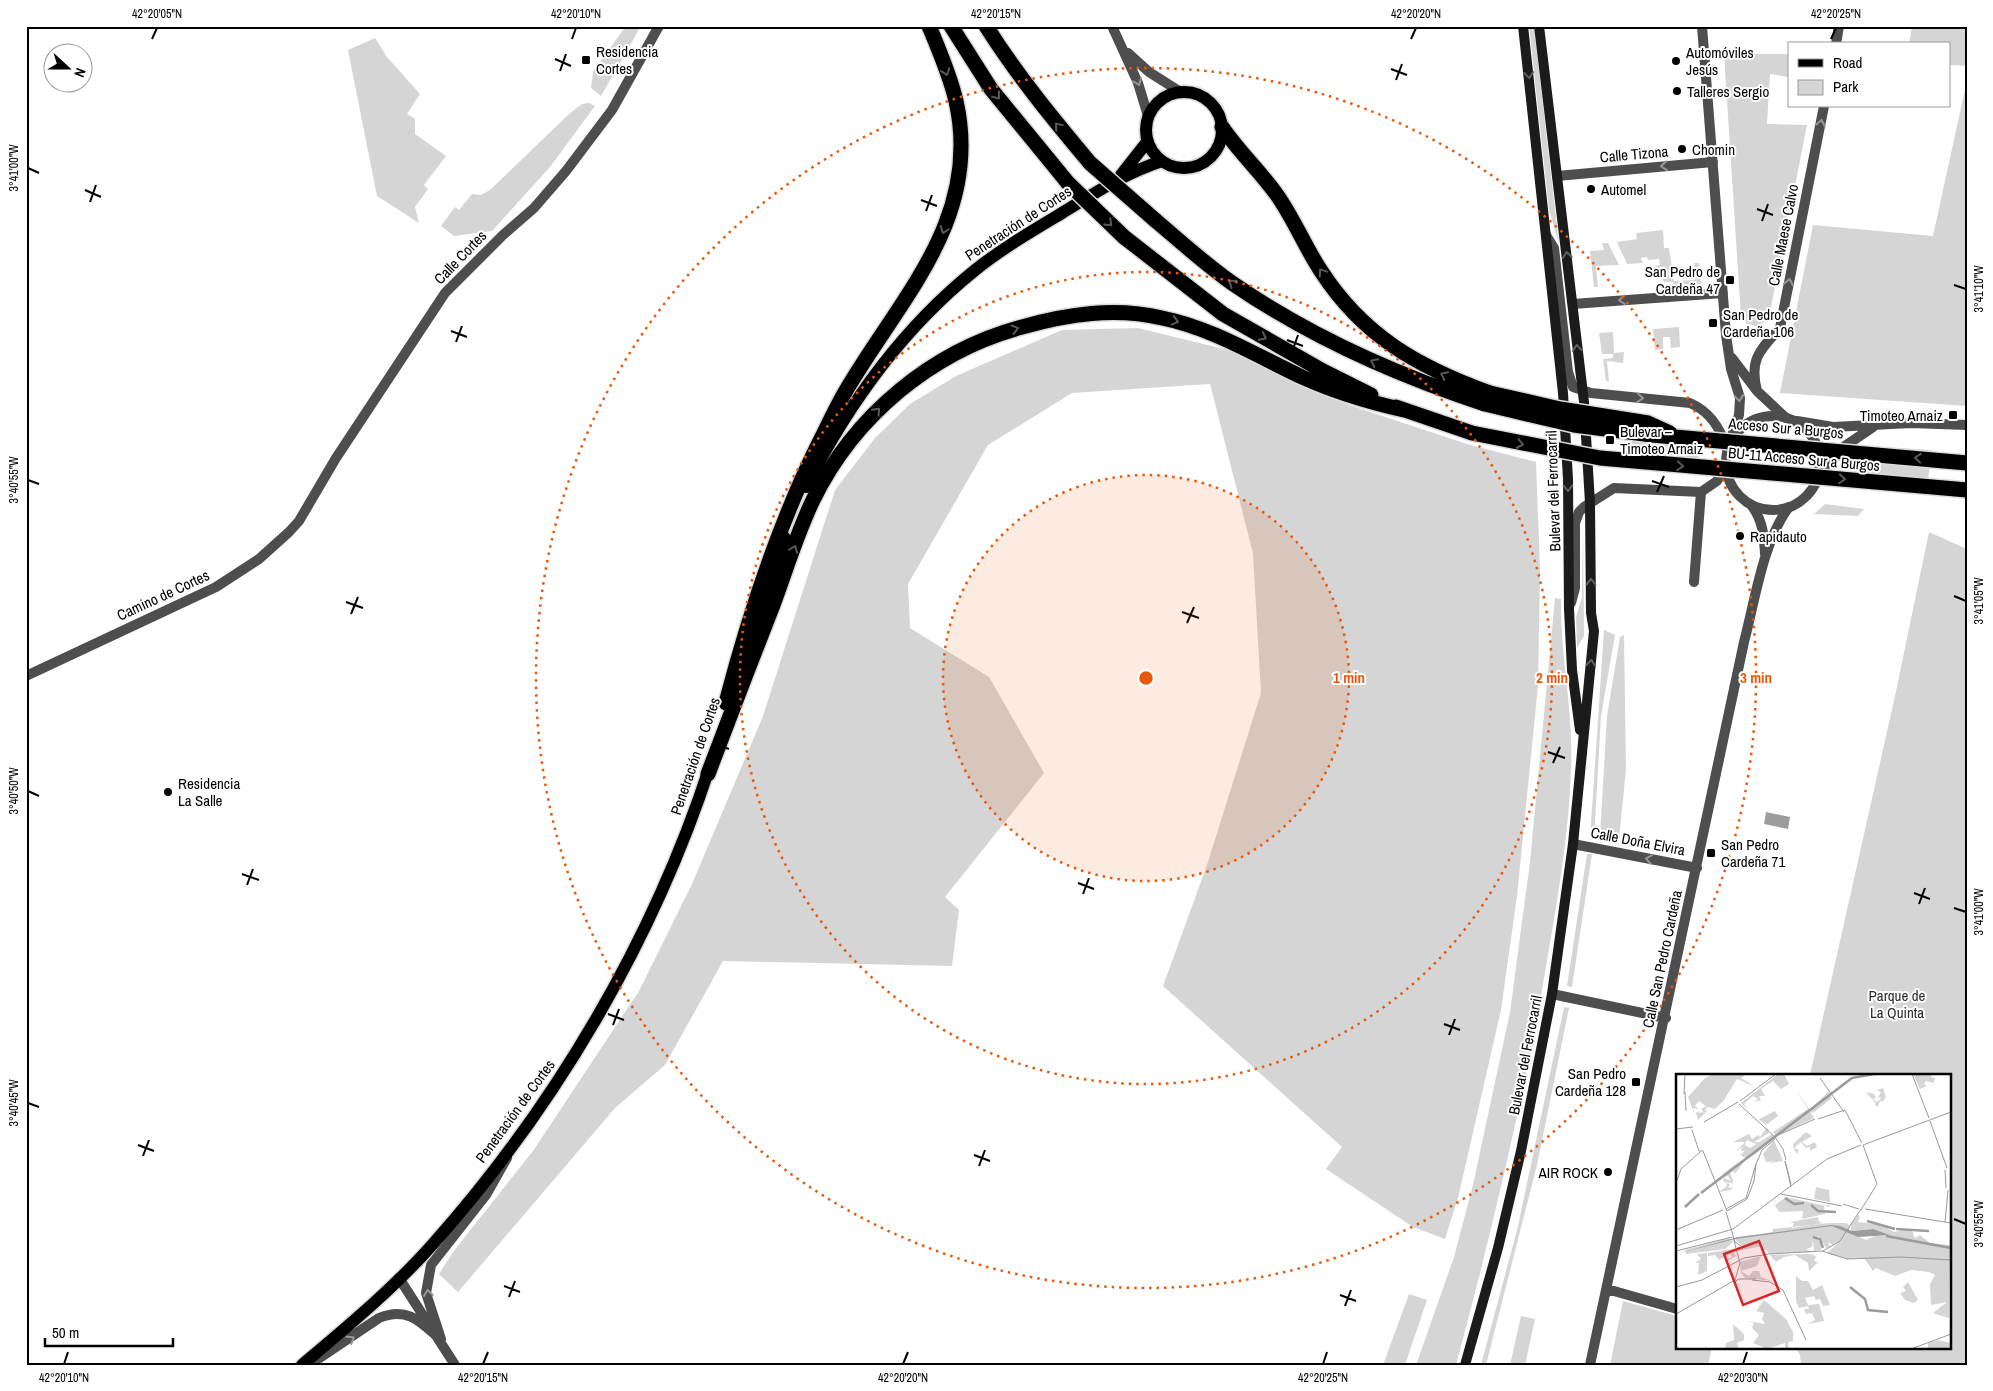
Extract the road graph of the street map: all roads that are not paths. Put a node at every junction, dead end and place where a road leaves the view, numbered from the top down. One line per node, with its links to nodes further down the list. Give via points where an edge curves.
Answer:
1 (658, 26): 41 (street, Calle Cortes, via 612,110 566,171 534,208 502,235 445,293 351,434)
2 (929, 26): 47 (highway, one-way to 47, via 956,102 960,135 957,191 938,245 907,300 844,394 787,509 747,622)
3 (951, 26): 28 (highway, BU-11 Acceso Sur a Burgos, one-way to 28, bridge, via 991,89 1068,183 1124,238 1239,324 1357,389)
4 (986, 26): 27 (highway, one-way to 4, bridge, via 1383,367 1274,310 1231,282 1090,163 1002,52)
5 (1112, 26): 11 (street)
6 (1523, 26): 21 (main road, Bulevar del Ferrocarril, one-way to 21)
7 (1539, 26): 19 (main road, Bulevar del Ferrocarril)
8 (1702, 26): 18 (street)
9 (1839, 26): 10 (street)
10 (1836, 42)
11 (1124, 50): 12 (street); 14 (street, one-way to 14, via 1145,100)
12 (1179, 92): 14 (main road, via 1160,99); 15 (main road, via 1203,96 1213,104 1220,115)
13 (1824, 108): 25 (street, Calle Maese Calvo, one-way to 13, via 1753,366 1762,347 1780,328)
14 (1148, 116): 16 (main road)
15 (1222, 128): 17 (main road, via 1221,140 1208,160 1185,168 1173,167); 27 (highway, one-way to 15, via 1398,349 1365,326 1320,271 1278,196)
16 (1147, 142): 17 (main road); 20 (main road, Penetración de Cortes)
17 (1162, 161): 20 (main road, Penetración de Cortes)
18 (1713, 162): 19 (street, Calle Tizona, one-way to 19); 22 (street)
19 (1557, 176): 23 (main road, Bulevar del Ferrocarril, one-way to 19)
20 (1119, 178): 47 (main road, Penetración de Cortes, via 1008,246 973,272 906,333 849,410 799,501)
21 (1546, 235): 26 (street, Bulevar del Ferrocarril, via 1554,248 1568,372 1573,387); 44 (main road, Bulevar del Ferrocarril, one-way to 44, via 1567,439)
22 (1723, 293): 23 (street, one-way to 23); 24 (street)
23 (1573, 304): 26 (main road, Bulevar del Ferrocarril, one-way to 23)
24 (1729, 353): 25 (street); 32 (street, one-way to 32, via 1740,398 1739,415)
25 (1757, 390): 29 (street)
26 (1582, 392): 32 (street, one-way to 32, via 1690,403 1714,421); 38 (main road, Bulevar del Ferrocarril)
27 (1487, 398): 33 (highway, Acceso Sur a Burgos, one-way to 27, bridge, via 1678,436 1648,423)
28 (1404, 410): 36 (highway, BU-11 Acceso Sur a Burgos, one-way to 36, bridge, via 1472,433 1600,458); 47 (highway, one-way to 28, via 813,500 839,455 886,401 959,350 1007,331 1054,318 1086,313 1137,313 1190,325 1327,388)
29 (1791, 420): 30 (street, via 1833,427); 32 (street, via 1769,417 1754,420 1742,428); 35 (street, via 1814,438 1819,448)
30 (1877, 425): 31 (street); 35 (street, via 1845,446)
31 (1967, 425)
32 (1729, 446): 34 (street)
33 (1967, 463)
34 (1725, 464): 37 (street, via 1717,481); 39 (street, via 1734,492)
35 (1821, 470): 40 (street, via 1807,495)
36 (1967, 490)
37 (1701, 492): 38 (street, via 1614,488); 43 (street)
38 (1590, 504): 44 (street, via 1579,512 1575,523 1575,588); 46 (main road, Bulevar del Ferrocarril, one-way to 38, via 1594,631)
39 (1752, 506): 40 (street, via 1774,510); 42 (street, Calle San Pedro Cardeña, via 1763,529)
40 (1789, 507): 42 (street, Calle San Pedro Cardeña, via 1778,526)
41 (299, 522): 45 (street, Camino de Cortes, via 259,559 216,587)
42 (1766, 560): 49 (street, Calle San Pedro Cardeña, via 1744,642)
43 (1694, 582)
44 (1569, 609): 46 (main road, Bulevar del Ferrocarril, via 1572,670)
45 (26, 676)
46 (1582, 746): 48 (main road, Bulevar del Ferrocarril)
47 (708, 774): 52 (main road, Penetración de Cortes, via 677,856 633,949 587,1034)
48 (1573, 844): 49 (street, Calle Doña Elvira, one-way to 48); 50 (main road, Bulevar del Ferrocarril)
49 (1696, 868): 51 (street, Calle San Pedro Cardeña)
50 (1552, 994): 51 (street); 60 (main road, Bulevar del Ferrocarril, via 1521,1151)
51 (1666, 1018): 54 (street, Calle San Pedro Cardeña)
52 (513, 1145): 53 (main road, Penetración de Cortes, via 432,1246); 56 (street, one-way to 52, via 426,1293 431,1265 486,1195)
53 (399, 1278): 56 (street); 57 (main road, Penetración de Cortes)
54 (1607, 1289): 55 (street); 61 (street, Calle San Pedro Cardeña)
55 (1676, 1309)
56 (441, 1340): 58 (street, one-way to 56, via 390,1314 403,1314 419,1320); 59 (street)
57 (302, 1365)
58 (310, 1365)
59 (455, 1365)
60 (1465, 1365)
61 (1590, 1365)

